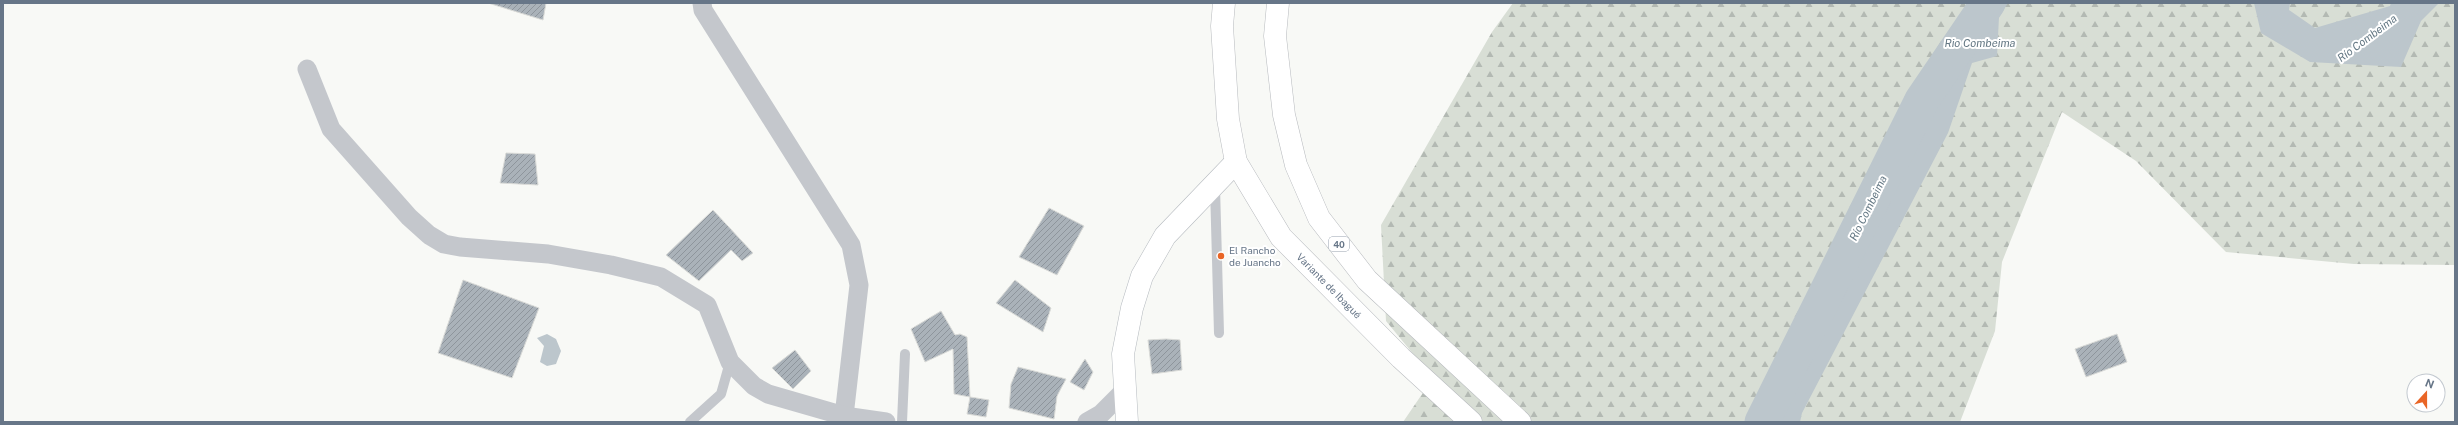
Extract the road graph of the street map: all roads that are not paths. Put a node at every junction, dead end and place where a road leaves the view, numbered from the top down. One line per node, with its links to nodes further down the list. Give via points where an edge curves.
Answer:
1 (702, 3): 11 (street, via 703,10 851,245 859,285)
2 (1224, 3): 5 (main road, Variante de Ibagué, via 1222,26 1228,111)
3 (1278, 3): 18 (main road, 40, via 1275,36 1284,115 1296,165 1319,218 1367,280)
4 (307, 69): 9 (street, via 331,129 409,217 429,235 444,244 460,247 548,254 662,277 707,305)
5 (1236, 162): 6 (main road); 17 (main road, Variante de Ibagué, via 1281,237 1401,358)
6 (1215, 185): 7 (lane); 10 (main road, via 1165,236 1142,276 1132,308 1123,354)
7 (1219, 333)
8 (905, 354): 15 (lane)
9 (730, 362): 11 (street, via 754,386 768,394); 13 (lane, via 720,394)
10 (1124, 391): 12 (street); 16 (main road)
11 (844, 416): 14 (street)
12 (1095, 419)
13 (690, 422)
14 (886, 422)
15 (902, 422)
16 (1127, 422)
17 (1471, 422)
18 (1520, 422)

